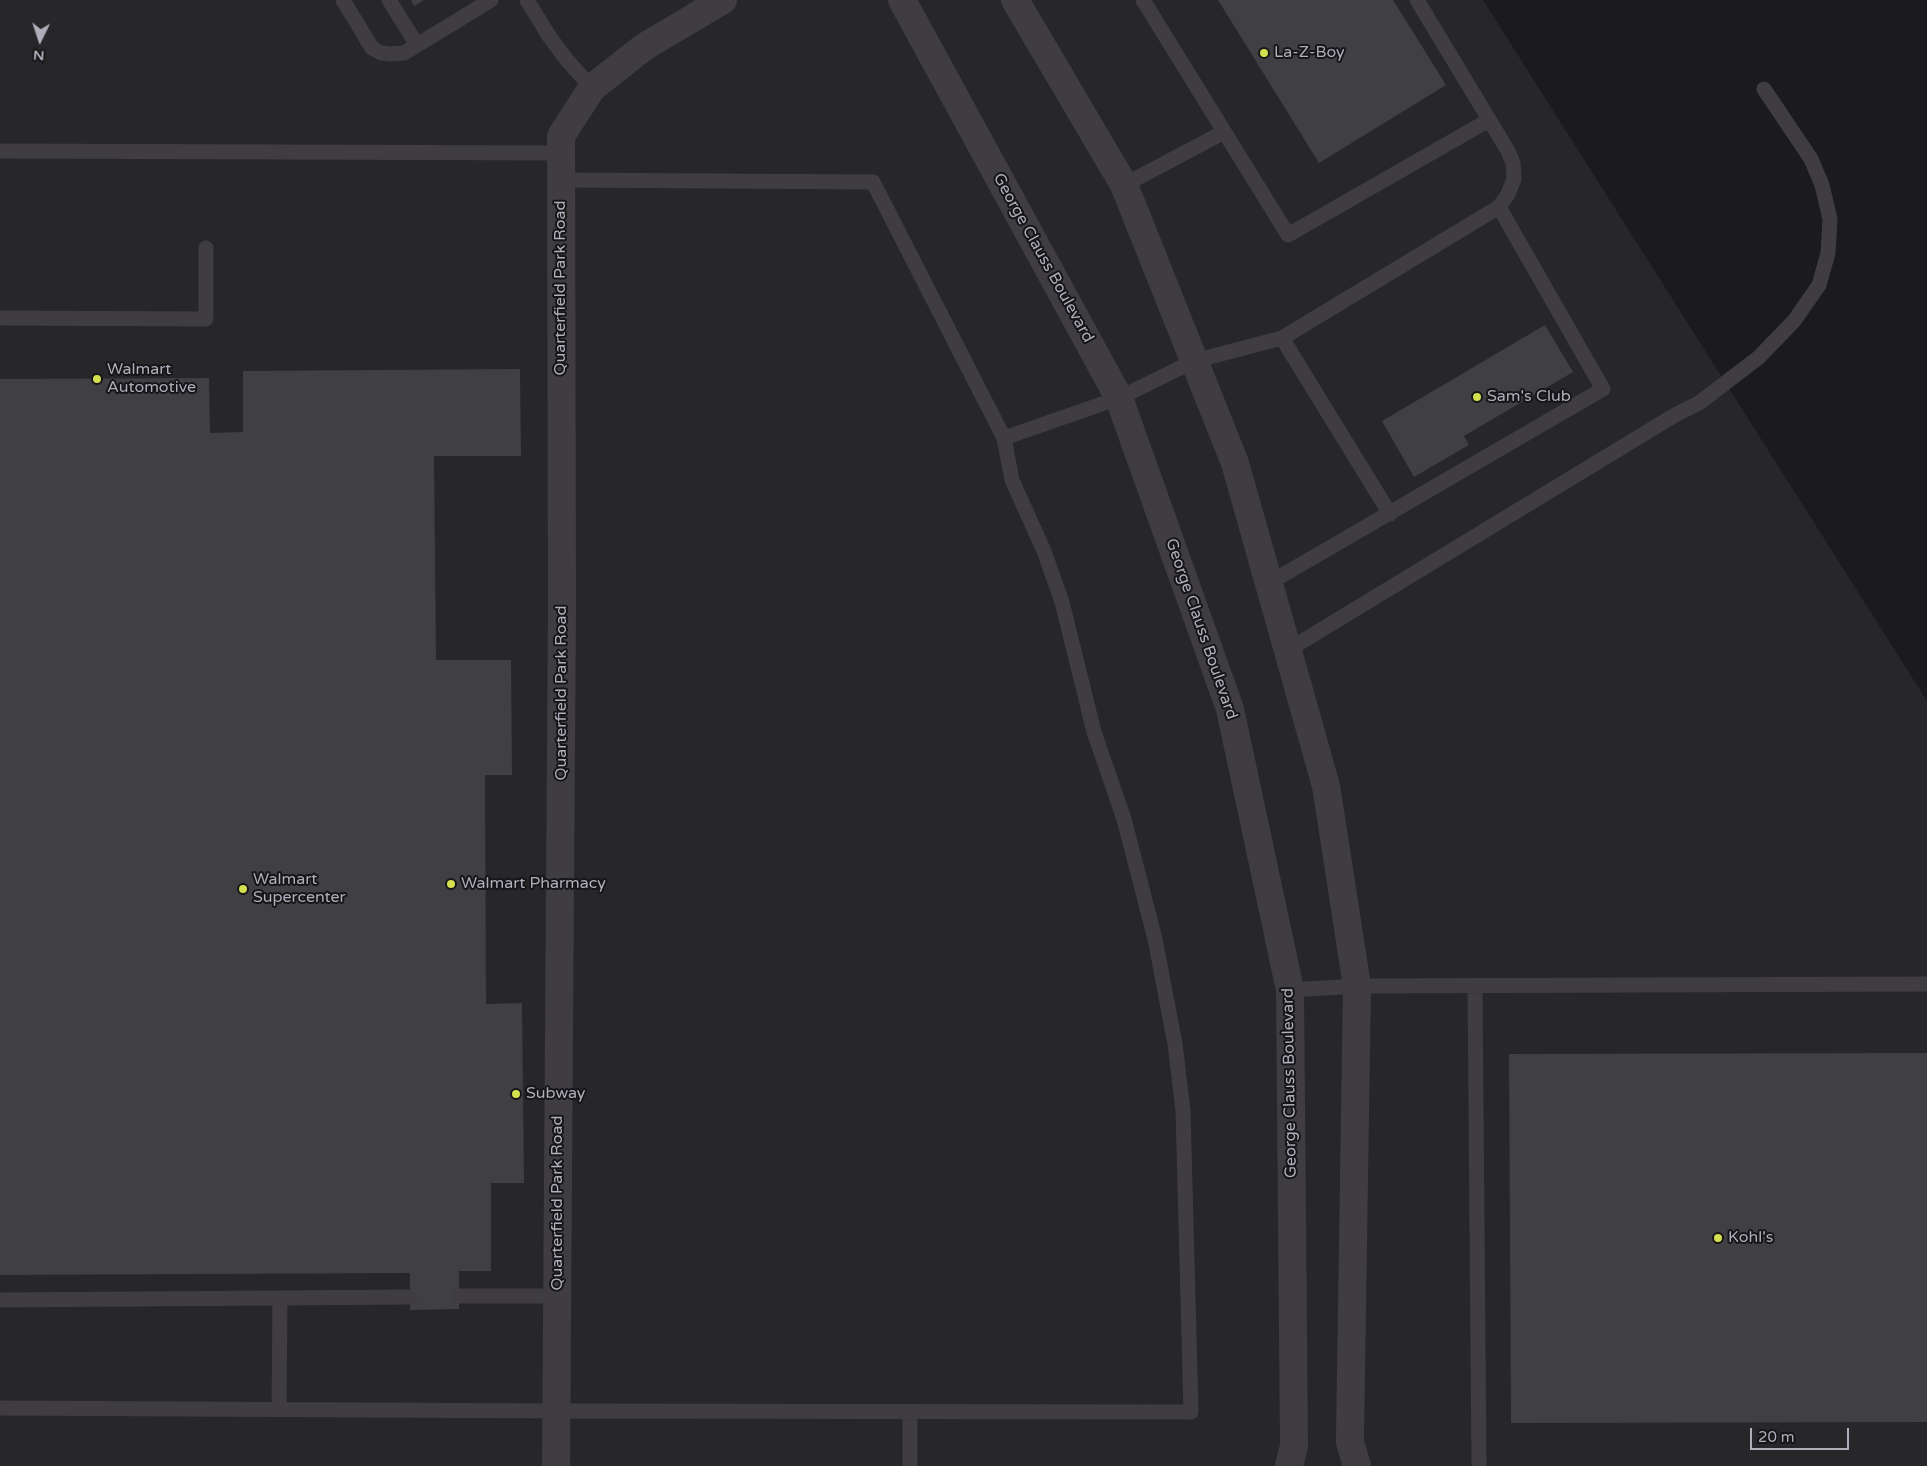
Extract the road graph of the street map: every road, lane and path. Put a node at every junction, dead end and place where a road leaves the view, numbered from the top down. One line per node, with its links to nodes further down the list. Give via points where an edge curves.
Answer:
1 (343, 0): 10 (lane, via 372,48 392,54)
2 (389, 0): 10 (lane)
3 (492, 0): 10 (lane)
4 (527, 0): 11 (lane, via 566,60)
5 (723, 0): 11 (street, Quarterfield Park Road, via 644,47)
6 (902, 0): 23 (street, George Clauss Boulevard)
7 (1015, 0): 17 (street)
8 (1143, 0): 14 (lane)
9 (1417, 0): 13 (lane)
10 (417, 45)
11 (592, 88): 16 (street, Quarterfield Park Road, via 561,136)
12 (1764, 89): 27 (lane, via 1811,159 1822,185 1830,219 1828,253 1819,284 1794,321 1758,358 1699,403)
13 (1490, 120): 14 (lane, via 1288,235); 18 (lane, via 1514,163 1514,179)
14 (1224, 132): 17 (lane)
15 (0, 150): 16 (lane)
16 (561, 166): 24 (lane, via 873,182); 33 (street, Quarterfield Park Road)
17 (1124, 185): 22 (street)
18 (1499, 207): 21 (lane); 25 (lane, via 1603,389)
19 (206, 248): 20 (lane, via 206,319)
20 (0, 318)
21 (1282, 338): 22 (lane); 25 (lane)
22 (1194, 361): 23 (lane); 26 (street, via 1235,463)
23 (1119, 398): 24 (lane); 31 (street, George Clauss Boulevard, via 1230,709)
24 (1004, 438): 40 (lane, via 1012,480 1044,551 1062,602 1094,732 1124,820 1155,939 1175,1044 1183,1110 1191,1412)
25 (1390, 514): 26 (lane)
26 (1269, 583): 27 (street)
27 (1288, 650): 29 (street, via 1326,786)
28 (1927, 984): 30 (lane)
29 (1358, 986): 30 (lane); 31 (lane); 44 (street, via 1350,1436)
30 (1475, 986): 45 (lane)
31 (1290, 990): 43 (street, George Clauss Boulevard, via 1294,1446)
32 (459, 1296): 33 (lane)
33 (558, 1296): 39 (street, Quarterfield Park Road)
34 (410, 1297): 35 (lane)
35 (280, 1298): 36 (lane); 38 (lane)
36 (0, 1300)
37 (0, 1408): 38 (lane)
38 (279, 1409): 39 (lane)
39 (557, 1411): 40 (lane); 41 (street, Quarterfield Park Road)
40 (910, 1412): 42 (lane)
41 (556, 1466)
42 (910, 1466)
43 (1289, 1466)
44 (1357, 1466)
45 (1479, 1466)

